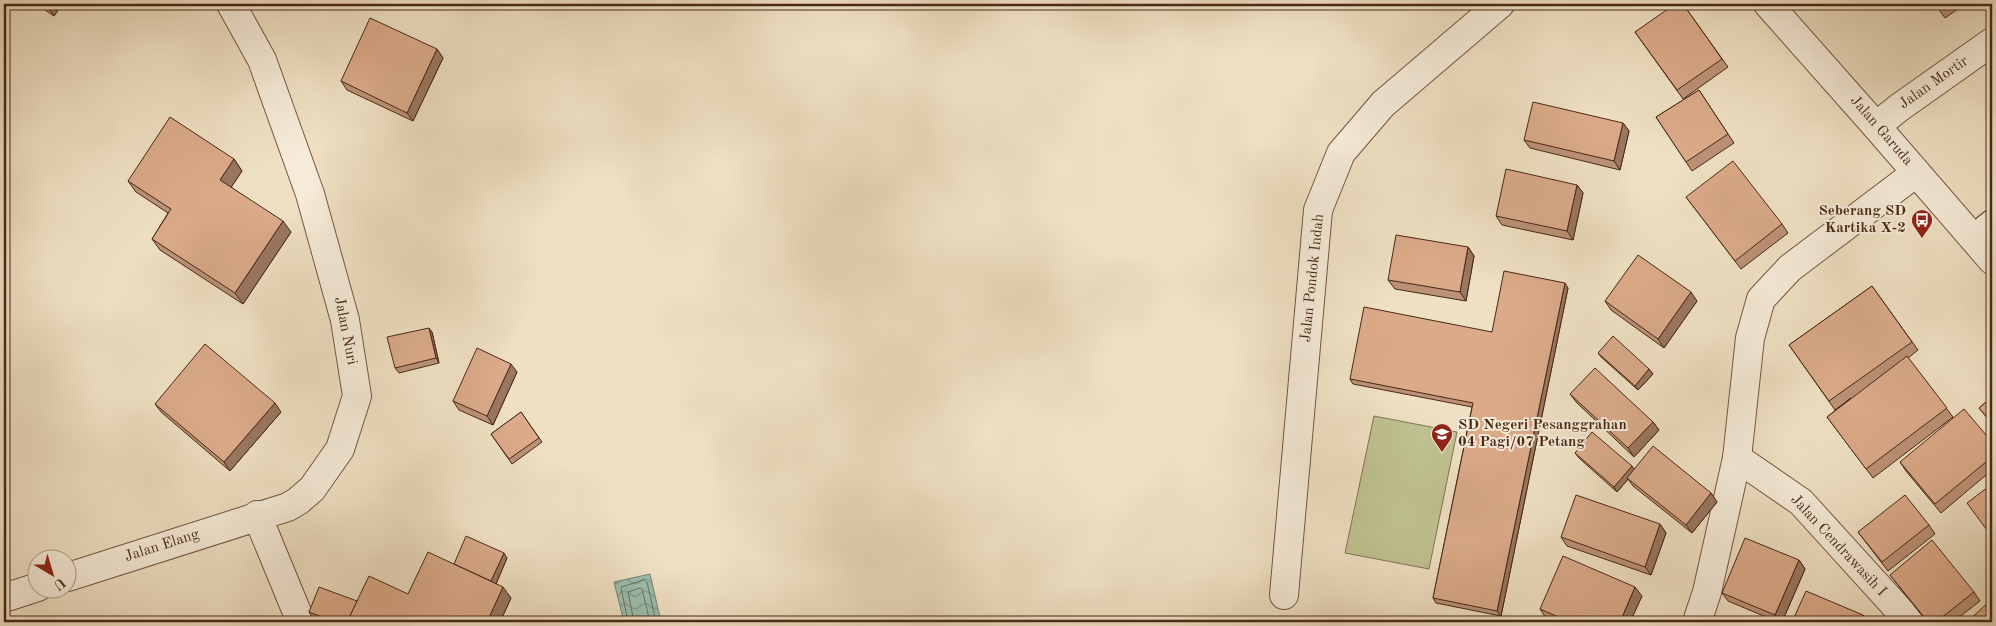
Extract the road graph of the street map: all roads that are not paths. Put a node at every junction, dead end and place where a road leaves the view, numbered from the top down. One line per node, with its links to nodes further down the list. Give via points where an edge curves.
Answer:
1 (231, 4): 10 (street, Jalan Nuri, via 262,60 310,194 345,320 357,396 340,449 312,489 288,507)
2 (1500, 4): 13 (street, Jalan Pondok Indah, via 1383,104 1341,154 1318,210)
3 (1768, 4): 5 (street, Jalan Garuda)
4 (1992, 42): 5 (street, Jalan Mortir)
5 (1876, 126): 6 (street, Jalan Garuda)
6 (1916, 173): 7 (street, Jalan Garuda); 9 (street, via 1790,268 1761,300 1750,338)
7 (1982, 228): 8 (street, Jalan Garuda)
8 (1992, 260)
9 (1737, 458): 15 (street, Jalan Cendrawasih I, via 1801,502); 17 (street, via 1707,592)
10 (257, 515): 11 (street, Jalan Elang); 16 (street)
11 (78, 574)
12 (28, 590): 14 (street)
13 (1284, 595)
14 (4, 598)
15 (1901, 618)
16 (301, 622)
17 (1697, 622)

